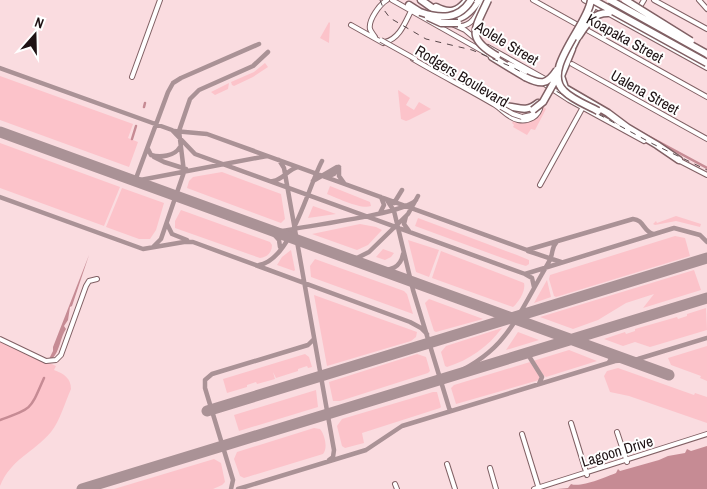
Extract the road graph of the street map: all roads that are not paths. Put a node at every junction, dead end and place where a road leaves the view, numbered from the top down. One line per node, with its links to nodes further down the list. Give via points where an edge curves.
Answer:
1 (160, 0): 37 (street)
2 (387, 0): 46 (street, bridge, via 380,5 371,23 374,36)
3 (393, 0): 17 (street)
4 (422, 0): 5 (highway, via 444,10 456,10); 6 (highway, via 453,19 462,18); 22 (street, Aolele Street, via 441,19)
5 (469, 0): 19 (highway, bridge, via 463,10 449,17)
6 (484, 0): 19 (highway, bridge, via 473,14 458,23 442,24); 22 (street, via 470,24); 26 (street, via 473,28); 32 (highway, bridge, via 475,33 479,44)
7 (533, 0): 23 (street, Koapaka Street)
8 (584, 0): 15 (street)
9 (599, 0): 15 (street, Rodgers Boulevard)
10 (610, 0): 31 (highway, bridge)
11 (625, 0): 31 (highway, bridge)
12 (644, 0): 20 (street)
13 (654, 0): 16 (street)
14 (699, 0): 18 (street)
15 (593, 2): 20 (street); 23 (street, Rodgers Boulevard); 25 (highway, bridge); 34 (highway, bridge); 48 (highway, bridge, via 559,65 557,75 564,92)
16 (663, 2): 24 (street)
17 (410, 8): 19 (highway); 27 (street, via 400,32 390,41); 29 (street)
18 (707, 9)
19 (420, 12)
20 (630, 23): 34 (street)
21 (351, 26): 27 (street, Rodgers Boulevard)
22 (455, 26): 26 (street, Aolele Street)
23 (582, 27): 35 (street, Rodgers Boulevard); 43 (street, Koapaka Street)
24 (707, 29)
25 (577, 38): 30 (highway, bridge); 34 (highway, bridge, via 591,19 598,14 610,13)
26 (476, 40): 28 (street, Aolele Street)
27 (382, 42): 44 (street, Rodgers Boulevard)
28 (485, 45): 29 (street); 38 (street, Aolele Street)
29 (476, 48): 32 (street)
30 (572, 48): 35 (highway, bridge); 36 (highway, bridge, via 549,80 539,83); 48 (highway, bridge, via 562,74 563,86)
31 (707, 52)
32 (495, 56): 36 (highway)
33 (572, 64): 49 (street, Ualena Street)
34 (707, 66)
35 (560, 69): 38 (street, via 551,77); 39 (street, Rodgers Boulevard); 44 (highway, bridge, via 543,102 536,108 515,112); 46 (highway, bridge, via 542,98 532,107 520,110)
36 (527, 74): 39 (street); 40 (street, Aolele Street)
37 (132, 77)
38 (544, 78): 39 (street, Aolele Street)
39 (552, 84): 40 (street, Rodgers Boulevard); 47 (street, Aolele Street)
40 (550, 89): 41 (street, Aolele Street); 42 (street, Rodgers Boulevard)
41 (556, 93): 42 (street); 47 (street, Aolele Street)
42 (546, 96): 45 (street, Rodgers Boulevard)
43 (707, 96)
44 (494, 104): 45 (street, Rodgers Boulevard, via 510,117 522,120 536,116)
45 (541, 105): 46 (street, bridge, via 534,114 522,117)
46 (501, 107)
47 (583, 107): 50 (street, Aolele Street); 52 (street)
48 (598, 110): 50 (highway)
49 (707, 139)
50 (679, 160): 51 (street, Aolele Street)
51 (707, 176)
52 (540, 185)
53 (97, 279): 54 (street, via 90,280 86,286 57,359 46,360)
54 (0, 339)
55 (571, 423): 62 (street)
56 (617, 432): 59 (street)
57 (522, 434): 63 (street)
58 (707, 435): 59 (street, Lagoon Drive)
59 (626, 462): 62 (street, Lagoon Drive)
60 (448, 464): 64 (street)
61 (490, 468): 65 (street)
62 (587, 474): 63 (street, Lagoon Drive)
63 (539, 488): 66 (street, Lagoon Drive)
64 (455, 489)
65 (496, 489)
66 (534, 489)

